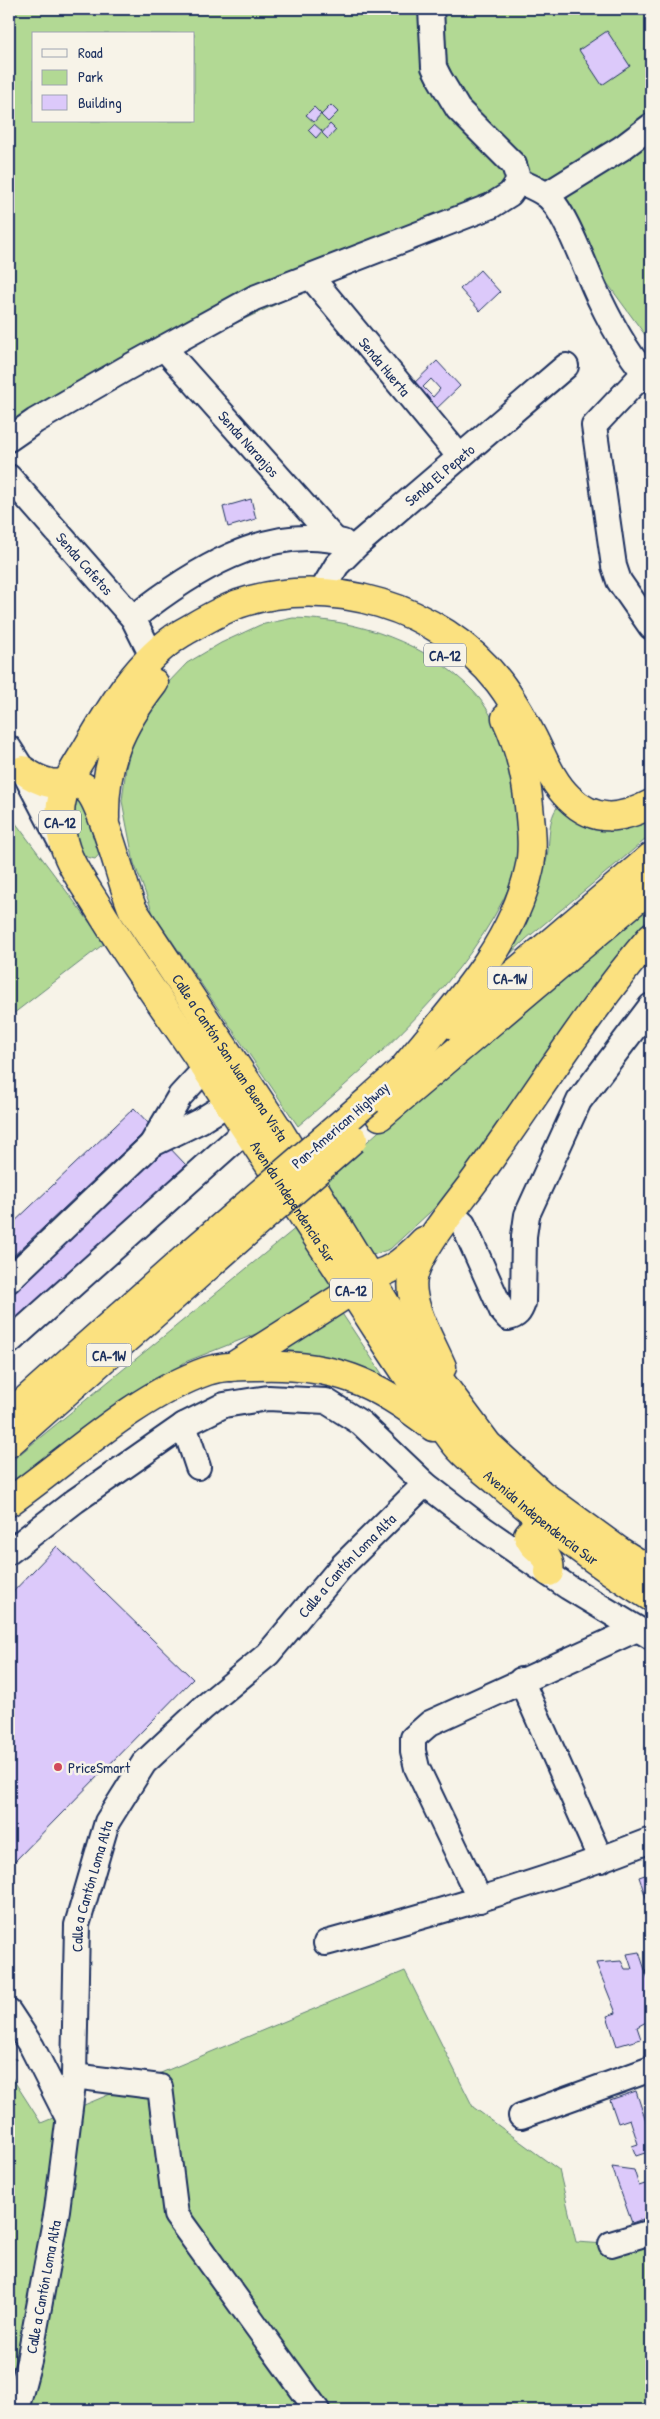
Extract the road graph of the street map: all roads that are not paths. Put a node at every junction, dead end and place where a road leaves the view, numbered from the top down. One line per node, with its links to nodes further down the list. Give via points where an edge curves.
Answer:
1 (431, 9): 3 (street, via 434,67 440,79 458,109 514,165)
2 (651, 126): 4 (street)
3 (519, 181): 4 (street); 5 (street, via 510,194 491,206)
4 (546, 195): 8 (street, via 576,244 600,300)
5 (310, 277): 6 (street, via 254,298); 10 (street, Senda Huerta)
6 (164, 348): 9 (street, via 43,416); 12 (street, Senda Naranjos)
7 (566, 366): 10 (street, Senda El Pepeto)
8 (648, 376): 16 (street, via 594,426 614,566 619,581)
9 (9, 439)
10 (460, 457): 13 (street, Senda El Pepeto)
11 (9, 477): 15 (street, Senda Cafetos)
12 (334, 540): 13 (street); 15 (street, via 290,539 237,554 195,575)
13 (357, 545): 14 (street, Senda El Pepeto, via 337,565)
14 (321, 592): 17 (highway, CA-12, via 296,592 236,605 176,637); 19 (highway, CA-12, via 367,599 400,611 428,623 474,655 514,703 555,781 580,807 614,817 629,815)
15 (133, 618): 17 (street, Senda Cafetos)
16 (651, 627)
17 (152, 656): 18 (highway, CA-12, via 110,710 82,757 58,776)
18 (36, 770): 20 (highway, via 76,783 91,792); 23 (street, Avenida Independencia Sur); 23 (highway, CA-12, via 62,796 62,838)
19 (651, 804)
20 (106, 827): 21 (highway, Calle a Cantón San Juan Buena Vista / CA-12); 27 (highway, CA-12, via 107,774 128,717 161,674 182,656 204,640 243,621 307,608 354,612 418,637 468,672 507,720 524,767 531,824 529,870 516,908 484,966)
21 (113, 854): 23 (highway, via 99,868 89,870); 36 (highway, Calle a Cantón San Juan Buena Vista / CA-12, via 133,910 280,1132)
22 (651, 857): 27 (highway, Pan-American Highway / CA-1W)
23 (72, 864): 28 (highway, Avenida Independencia Sur / CA-12, via 119,942)
24 (651, 888): 30 (highway, Pan-American Highway / CA-1W)
25 (651, 937): 33 (highway, via 584,1021)
26 (651, 1006): 34 (street, via 579,1101 527,1216 523,1303 514,1317 508,1318 502,1311 463,1224)
27 (404, 1068): 30 (highway, Pan-American Highway / CA-1W)
28 (206, 1069): 29 (highway, Avenida Independencia Sur / CA-12); 32 (street, via 180,1096)
29 (229, 1103): 31 (highway, Avenida Independencia Sur / CA-12); 32 (street)
30 (375, 1108): 35 (highway, Pan-American Highway / CA-1W, bridge)
31 (246, 1130): 36 (highway, Avenida Independencia Sur / CA-12); 38 (street)
32 (151, 1145): 37 (street)
33 (478, 1176): 34 (highway); 36 (highway, via 409,1256 393,1268)
34 (451, 1213): 40 (highway, via 416,1267 413,1290 420,1316)
35 (199, 1260): 41 (highway, Pan-American Highway / CA-1W); 43 (highway, Pan-American Highway / CA-1W)
36 (353, 1272): 39 (highway, via 345,1294); 40 (highway, Calle a Cantón San Juan Buena Vista / CA-12); 44 (highway, Avenida Independencia Sur / CA-12, via 400,1364)
37 (9, 1280)
38 (9, 1342)
39 (232, 1367): 44 (highway, via 273,1365 342,1374 364,1382 405,1405); 47 (highway, via 209,1370 145,1404)
40 (456, 1403): 50 (highway, Avenida Independencia Sur / CA-12, via 488,1445 541,1494)
41 (9, 1415)
42 (184, 1425): 45 (street); 46 (street, via 233,1403 268,1398 326,1401 361,1424); 49 (street, via 75,1501)
43 (9, 1442)
44 (458, 1447): 48 (highway, Avenida Independencia Sur / CA-12)
45 (198, 1467)
46 (425, 1484): 51 (street, via 485,1530); 61 (street, Calle a Cantón Loma Alta, via 341,1568 268,1654 144,1763 107,1822 77,1925)
47 (9, 1502)
48 (541, 1520): 51 (highway, via 528,1535 548,1559); 52 (highway, Avenida Independencia Sur / CA-12, via 610,1572)
49 (9, 1552)
50 (651, 1571)
51 (549, 1572): 53 (street)
52 (651, 1597)
53 (644, 1633): 54 (street)
54 (520, 1680): 56 (street); 57 (street, via 430,1722 413,1738 417,1768)
55 (651, 1840): 56 (street)
56 (601, 1860): 57 (street)
57 (480, 1900): 58 (street)
58 (326, 1943)
59 (9, 2012): 63 (street, via 32,2047)
60 (651, 2069): 62 (street)
61 (74, 2076): 63 (street, Calle a Cantón Loma Alta); 67 (street, via 160,2087 176,2215)
62 (521, 2116)
63 (68, 2118): 66 (street, Calle a Cantón Loma Alta, via 52,2241 29,2361)
64 (651, 2232): 65 (street)
65 (611, 2244)
66 (16, 2410)
67 (317, 2410)

